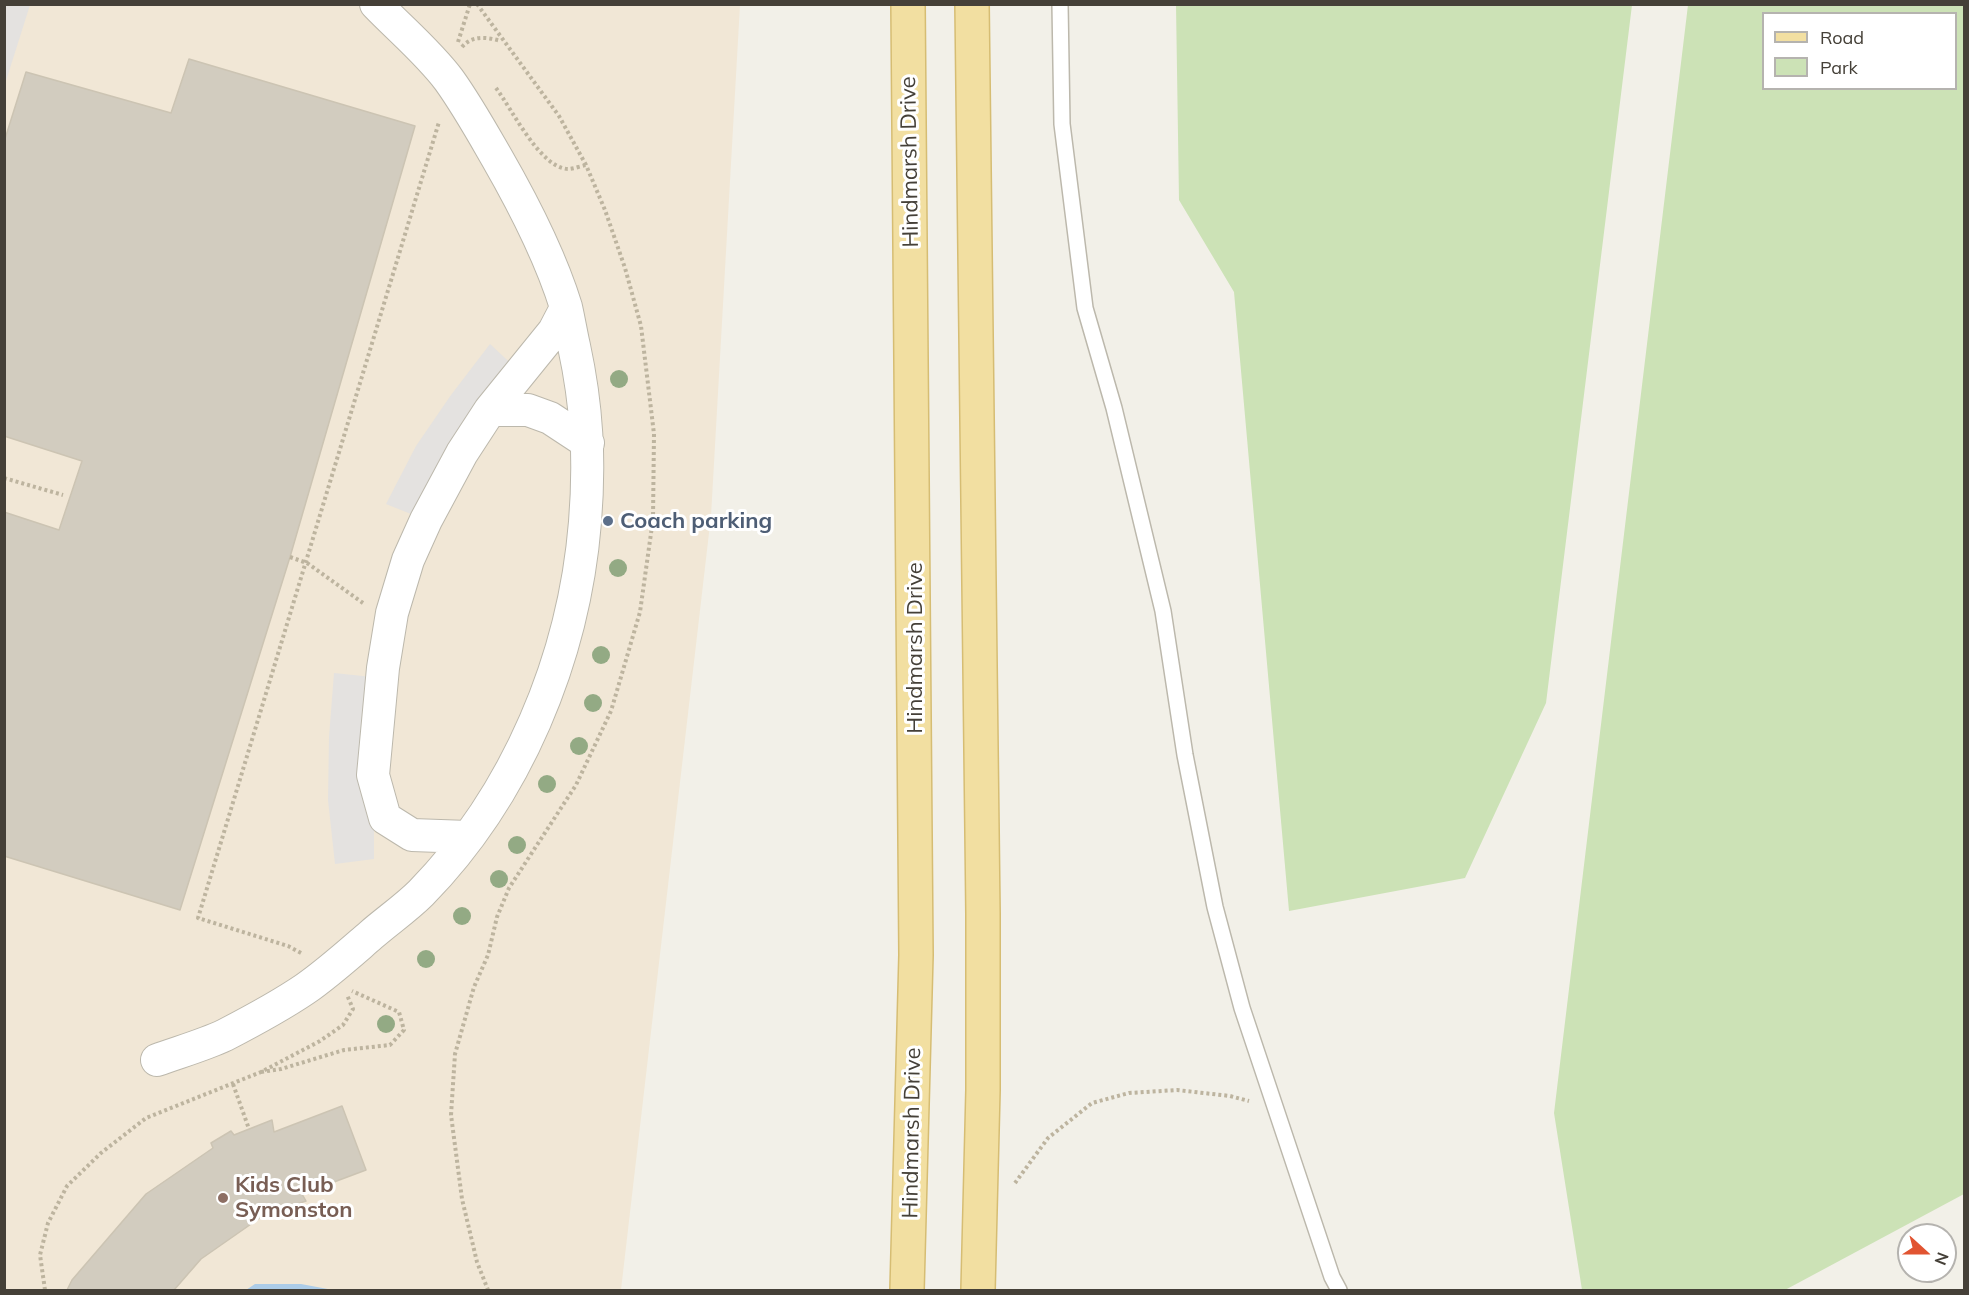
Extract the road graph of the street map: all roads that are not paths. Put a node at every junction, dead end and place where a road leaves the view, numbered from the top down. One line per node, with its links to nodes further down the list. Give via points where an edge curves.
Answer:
1 (376, 4): 5 (street, via 449,80 477,123 541,243)
2 (908, 4): 10 (main road, Hindmarsh Drive, via 916,955)
3 (972, 4): 11 (main road, via 983,914)
4 (1060, 4): 12 (lane, via 1062,124 1085,308 1114,408 1163,611 1185,755 1215,907 1242,1008)
5 (566, 308): 6 (street, via 554,331); 7 (street, via 581,379)
6 (490, 410): 7 (street, via 528,410 550,418); 8 (street, via 462,453 408,560 392,613 383,668 373,776 385,818 412,835)
7 (588, 443): 8 (street, via 583,550 572,613 548,690 527,739 503,785)
8 (468, 837): 9 (street, via 420,894 303,990 222,1036)
9 (157, 1060)
10 (907, 1290)
11 (978, 1290)
12 (1339, 1290)

